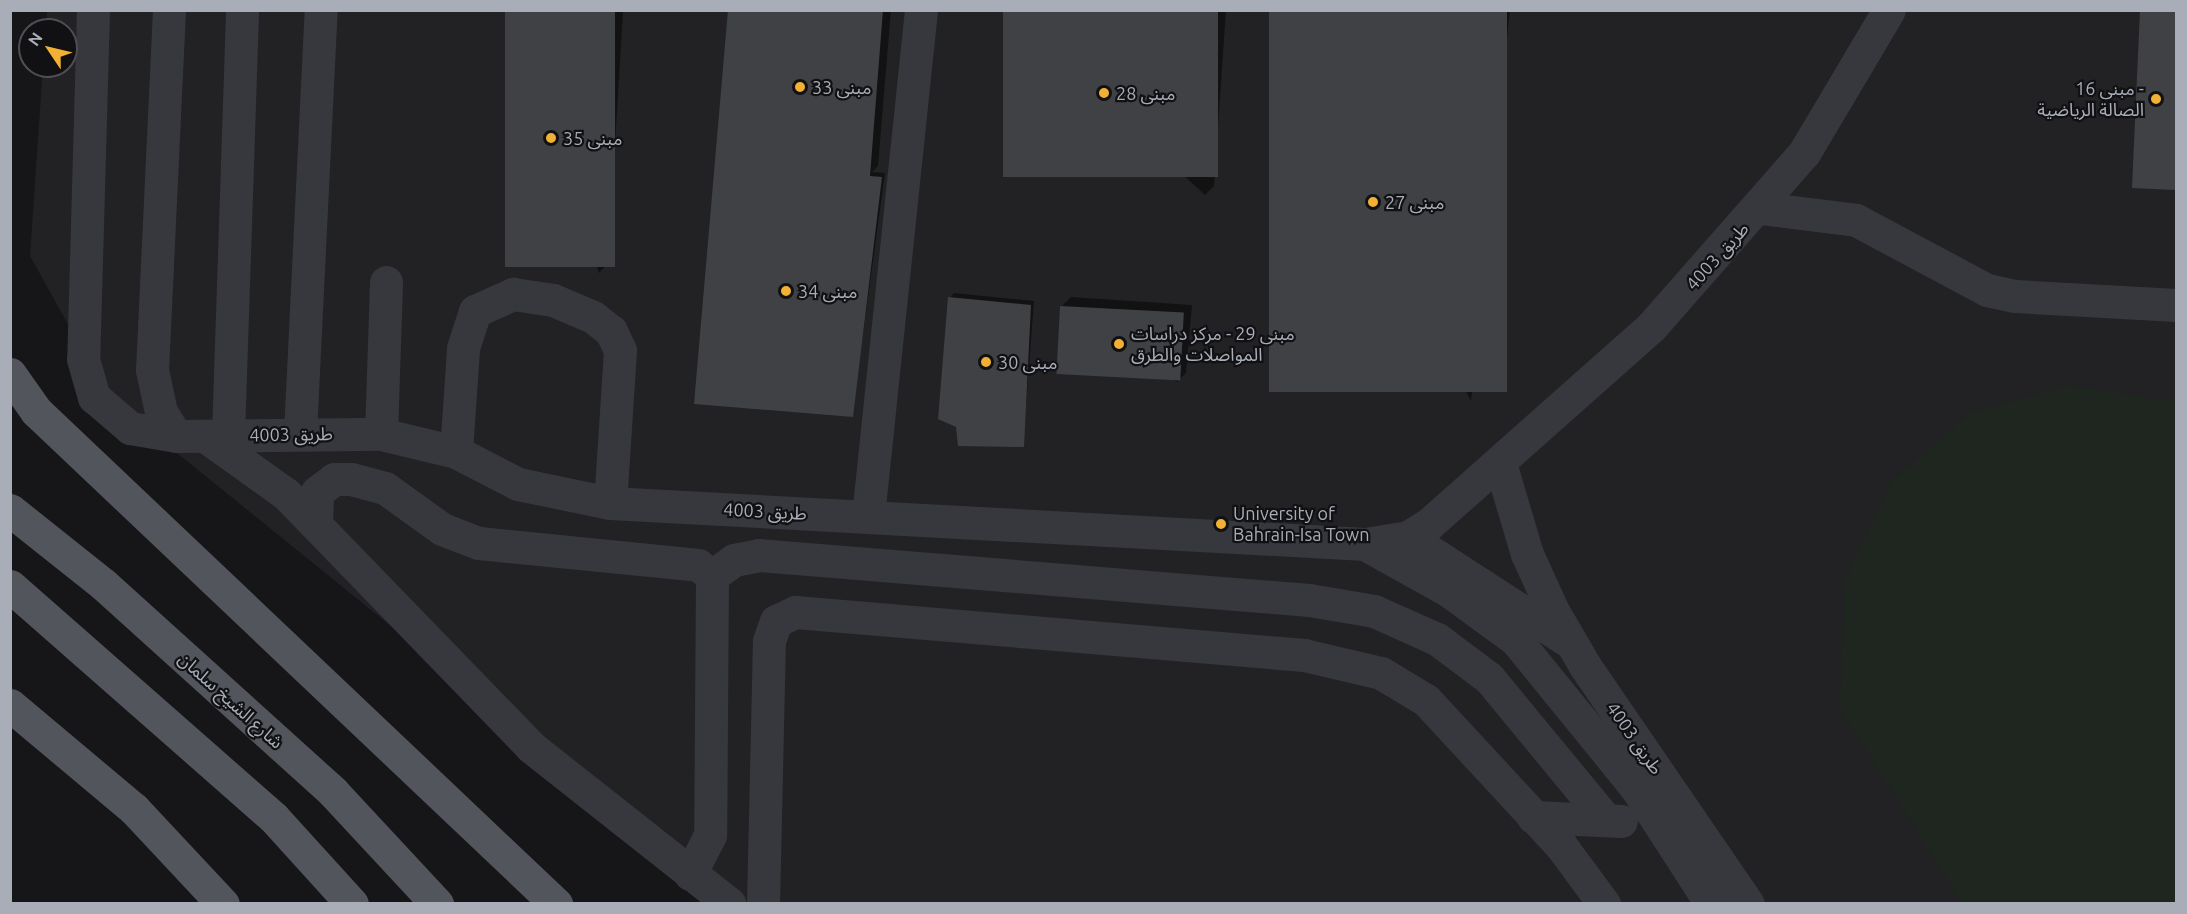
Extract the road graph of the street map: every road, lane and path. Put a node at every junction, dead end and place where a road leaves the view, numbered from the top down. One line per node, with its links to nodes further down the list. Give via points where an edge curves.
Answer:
1 (93, 10): 13 (lane, طريق 4003, via 83,358 94,397 110,415 130,428)
2 (168, 10): 13 (lane, via 152,370 161,412)
3 (242, 10): 13 (lane)
4 (321, 10): 11 (lane)
5 (921, 10): 18 (lane)
6 (1889, 10): 7 (lane, طريق 4003, via 1844,94)
7 (1760, 208): 9 (lane, via 1856,220 1899,239 1960,278 1996,292); 15 (lane, طريق 4003, via 1651,327)
8 (386, 282): 12 (lane)
9 (2176, 305)
10 (10, 374): 34 (main road, via 36,411)
11 (300, 433): 12 (lane, طريق 4003); 13 (lane, طريق 4003)
12 (381, 434): 14 (lane, طريق 4003)
13 (203, 436): 19 (lane, via 246,460)
14 (456, 453): 16 (lane, طريق 4003, via 518,484); 16 (lane, via 463,348 475,311 513,294 553,300 611,331 620,350)
15 (1500, 463): 20 (lane, طريق 4003); 24 (lane, طريق 4003, via 1527,554)
16 (610, 503): 18 (lane, طريق 4003)
17 (10, 510): 33 (main road, شارع الشيخ سلمان, via 103,584 333,792)
18 (868, 516): 21 (lane, طريق 4003)
19 (316, 523): 22 (lane, via 316,492 334,479 351,479 385,488 442,529 479,543 698,566); 30 (lane, via 531,747)
20 (1408, 537): 21 (lane, طريق 4003); 24 (lane)
21 (1365, 544): 28 (lane, طريق 4003, via 1449,591 1516,640)
22 (712, 576): 27 (lane, via 734,560 759,555 1309,600 1374,611 1437,639 1488,678); 30 (lane, via 710,835)
23 (10, 586): 32 (main road, via 274,818)
24 (1572, 644): 29 (lane, طريق 4003)
25 (10, 705): 31 (main road, via 134,809)
26 (1533, 817): 27 (lane); 36 (lane, via 1426,700 1356,664 795,612 776,621 769,641); 37 (lane)
27 (1606, 820): 28 (lane)
28 (1660, 823): 29 (lane); 38 (lane, طريق 4003)
29 (1706, 839): 39 (lane, طريق 4003)
30 (690, 874): 35 (lane)
31 (223, 903)
32 (352, 903)
33 (437, 903)
34 (556, 903)
35 (730, 903)
36 (763, 903)
37 (1604, 903)
38 (1711, 903)
39 (1748, 903)

